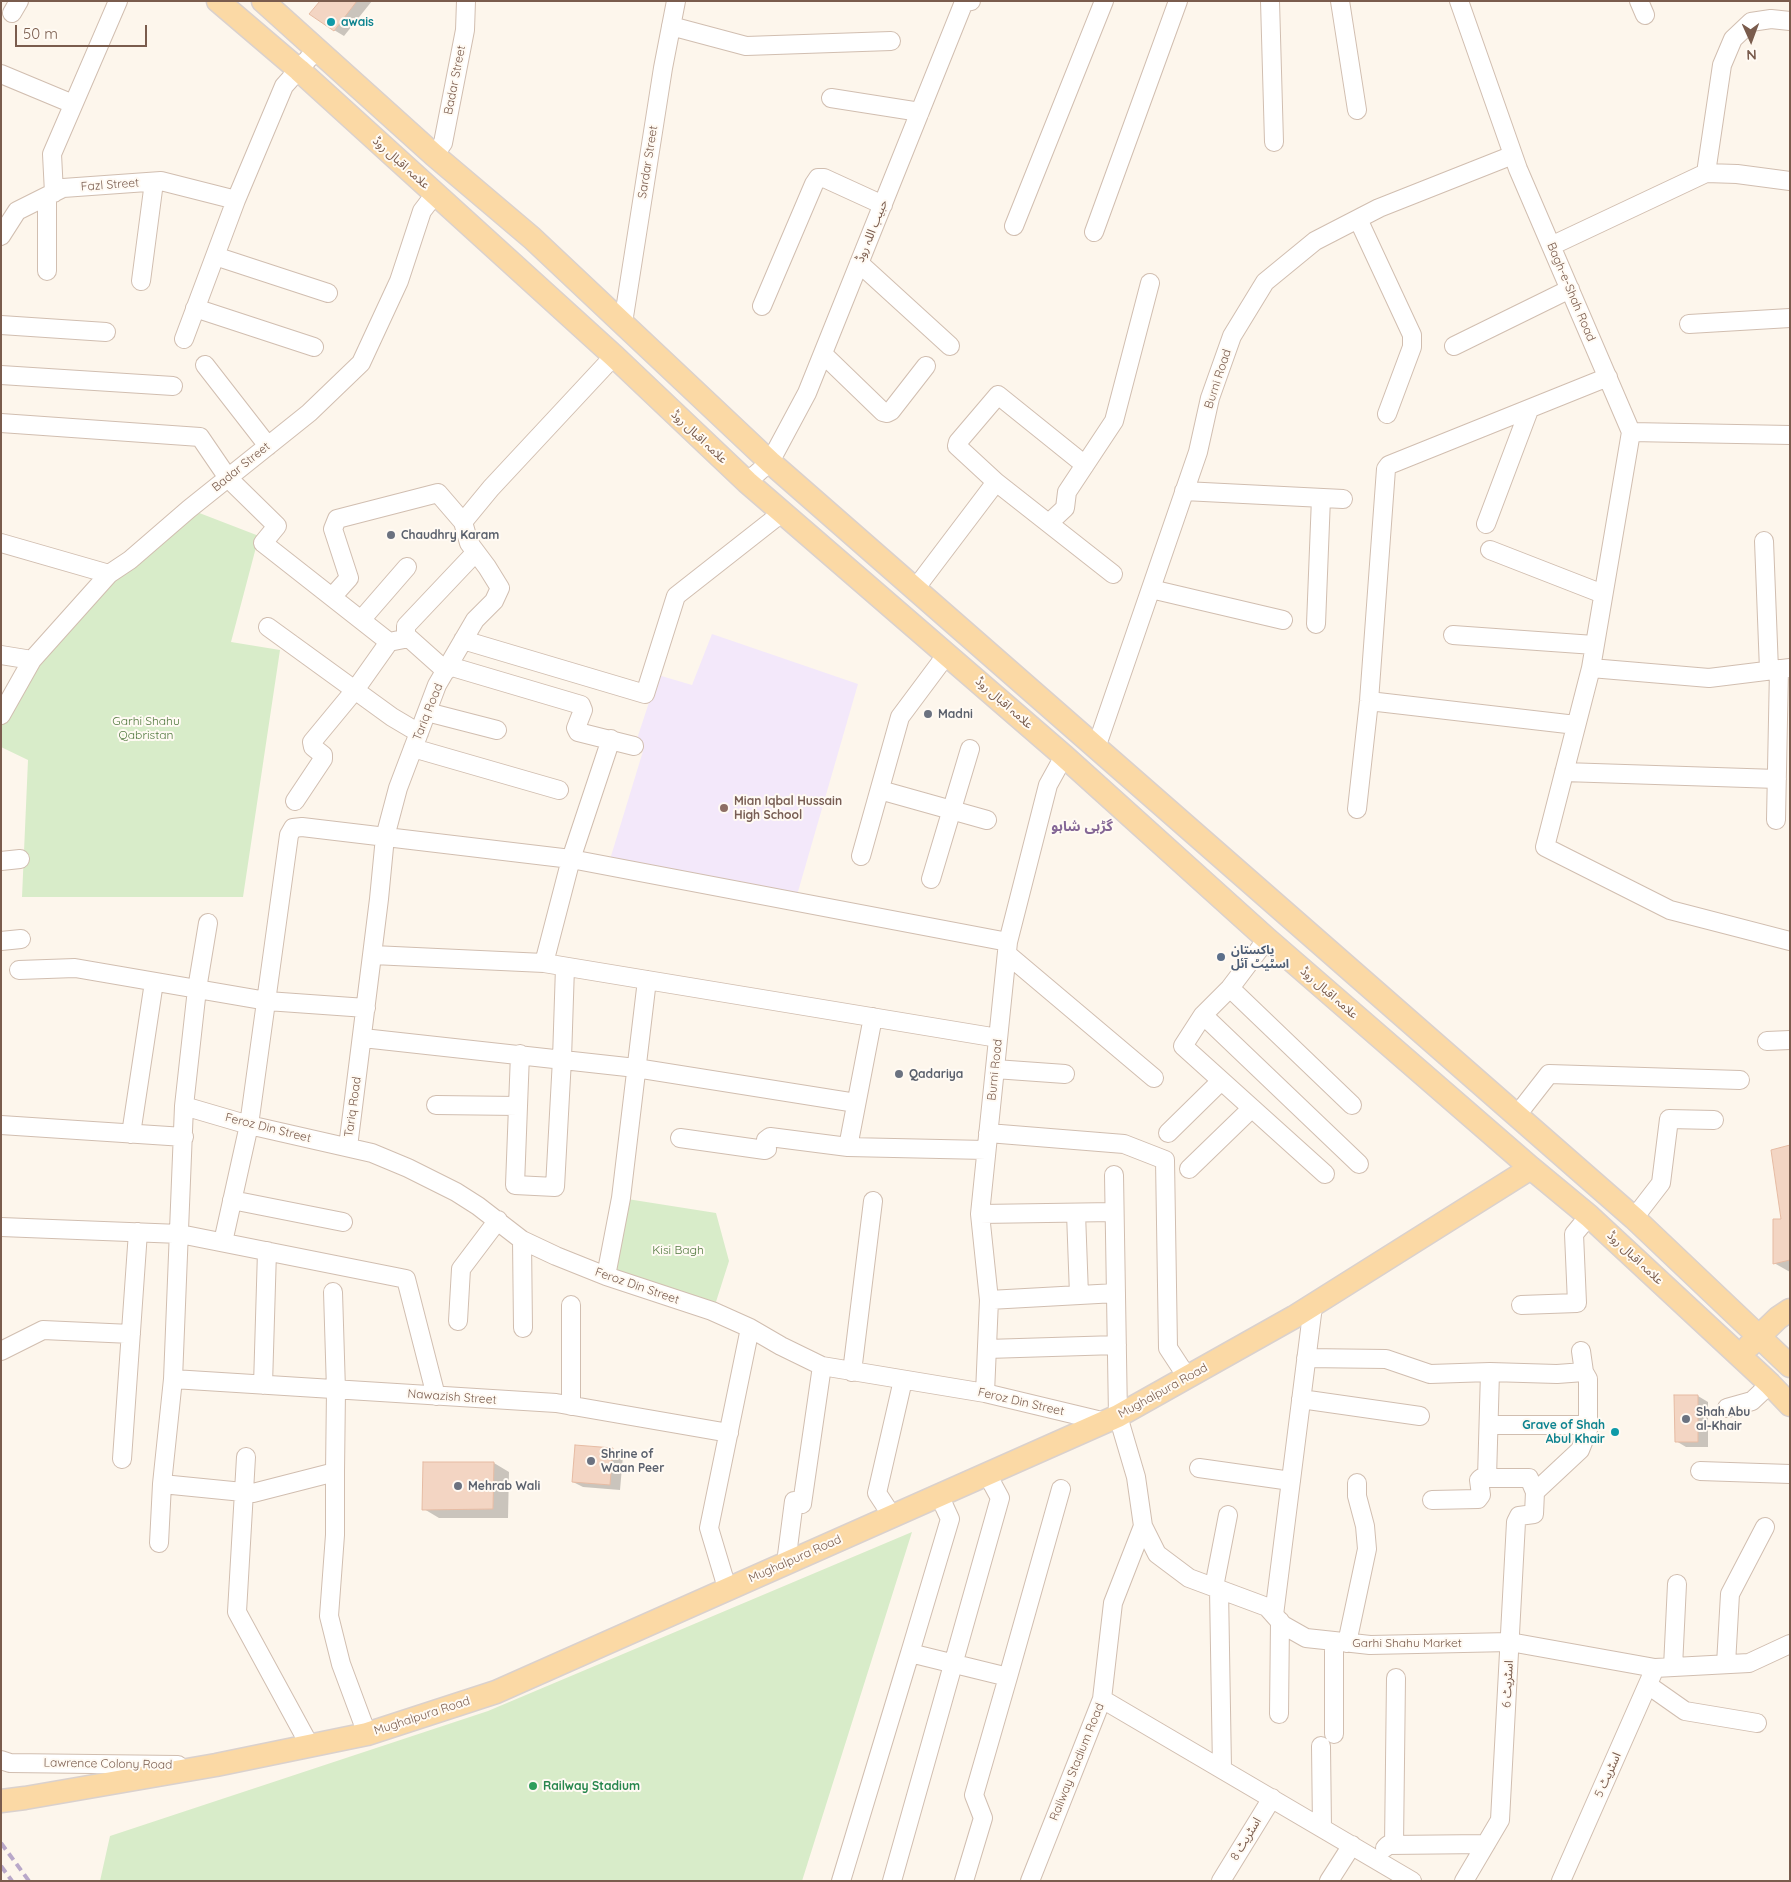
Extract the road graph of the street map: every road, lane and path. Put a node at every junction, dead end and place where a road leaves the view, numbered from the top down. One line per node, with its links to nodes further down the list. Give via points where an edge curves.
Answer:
1 (118, 1): 19 (street)
2 (218, 1): 16 (main road, علامہ اقبال روڈ)
3 (262, 1): 15 (main road)
4 (466, 1): 23 (street, Badar Street, via 465,30 444,143)
5 (676, 1): 13 (street, Sardar Street)
6 (971, 1): 21 (street, حبیب اللہ روڈ, via 964,2)
7 (1104, 1): 33 (street)
8 (1178, 1): 34 (street)
9 (1270, 1): 22 (street)
10 (1340, 1): 20 (street)
11 (1459, 1): 24 (street, Bagh-e-Shah Road)
12 (1790, 21): 25 (street, via 1751,22 1733,39 1722,65)
13 (671, 26): 14 (street, via 746,46); 47 (street, Sardar Street)
14 (891, 40)
15 (317, 49): 16 (street); 23 (main road)
16 (299, 70): 29 (main road, علامہ اقبال روڈ); 30 (street, via 284,86)
17 (1, 74): 19 (street)
18 (831, 98): 21 (street)
19 (73, 104): 28 (street, via 52,154)
20 (1358, 110)
21 (920, 112): 31 (street, حبیب اللہ روڈ)
22 (1274, 142)
23 (434, 155): 47 (main road, via 532,238)
24 (1513, 155): 32 (street, Burni Road); 36 (street, Bagh-e-Shah Road)
25 (1706, 173): 26 (street); 36 (street)
26 (1790, 180)
27 (154, 182): 28 (street, Fazl Street, via 63,188); 30 (street, Fazl Street, via 162,181); 40 (street)
28 (50, 194): 35 (street, Fazl Street, via 17,211); 39 (street)
29 (435, 194): 56 (main road, علامہ اقبال روڈ); 67 (street, Badar Street, via 422,211 399,281 361,362 309,413)
30 (236, 200): 37 (street)
31 (882, 205): 38 (street, حبیب اللہ روڈ); 44 (street, via 818,178)
32 (1358, 219): 63 (street, via 1412,335 1412,347); 73 (street, Burni Road, via 1315,241 1265,282 1232,336 1210,398 1198,452)
33 (1014, 226)
34 (1094, 232)
35 (1, 236)
36 (1551, 246): 42 (street, Bagh-e-Shah Road)
37 (215, 256): 43 (street); 45 (street)
38 (859, 262): 52 (street); 55 (street, حبیب اللہ روڈ)
39 (47, 271)
40 (140, 281)
41 (1150, 283): 69 (street, via 1114,421)
42 (1570, 290): 53 (street); 60 (street, Bagh-e-Shah Road)
43 (328, 293)
44 (762, 306)
45 (195, 308): 51 (street); 54 (street)
46 (1790, 318): 48 (street)
47 (623, 323): 68 (main road)
48 (1689, 324)
49 (1, 325): 50 (street)
50 (106, 332)
51 (184, 339)
52 (950, 346)
53 (1454, 346)
54 (314, 347)
55 (822, 354): 58 (street, via 887,413); 68 (street, حبیب اللہ روڈ, via 807,393)
56 (614, 356): 71 (main road, علامہ اقبال روڈ); 77 (street)
57 (205, 365): 67 (street)
58 (926, 366)
59 (1, 375): 61 (street)
60 (1608, 377): 62 (street); 65 (street, Bagh-e-Shah Road)
61 (173, 386)
62 (1529, 410): 79 (street); 106 (street, via 1386,468)
63 (1387, 414)
64 (1, 423): 70 (street, via 200,437)
65 (1631, 432): 66 (street); 89 (street)
66 (1790, 435)
67 (268, 446): 70 (street, Badar Street)
68 (770, 462): 71 (street); 87 (main road)
69 (1085, 465): 72 (street, via 998,395 957,446); 78 (street, via 1067,492 1065,508)
70 (228, 478): 85 (street, Badar Street); 90 (street, via 277,526 263,543)
71 (747, 482): 76 (main road, علامہ اقبال روڈ)
72 (996, 482): 78 (street); 87 (street)
73 (1184, 491): 74 (street); 88 (street, Burni Road)
74 (1321, 498): 75 (street); 93 (street)
75 (1343, 500)
76 (783, 512): 96 (street, via 676,596 645,694); 99 (main road, علامہ اقبال روڈ)
77 (463, 522): 83 (street, Tariq Road, via 469,543); 90 (street, via 438,493 337,519 333,529 349,578)
78 (1048, 523): 86 (street)
79 (1486, 524)
80 (1764, 541): 104 (street)
81 (1, 543): 85 (street)
82 (1490, 550): 89 (street)
83 (476, 552): 96 (street, Tariq Road, via 500,588 494,602 475,620); 97 (street, via 406,626)
84 (407, 567): 91 (street)
85 (110, 574): 101 (street, Badar Street)
86 (1113, 574)
87 (915, 588): 114 (main road)
88 (1151, 589): 92 (street); 114 (street, Burni Road)
89 (1603, 594): 98 (street)
90 (332, 597): 91 (street)
91 (361, 620): 97 (street)
92 (1283, 620)
93 (1316, 624)
94 (268, 627): 105 (street)
95 (1453, 635): 98 (street)
96 (463, 640): 103 (street, Tariq Road)
97 (397, 641): 103 (street, via 409,638); 105 (street)
98 (1594, 645): 102 (street)
99 (947, 654): 116 (main road, علامہ اقبال روڈ); 120 (street, via 900,717)
100 (1, 655): 101 (street)
101 (32, 660): 108 (street, Badar Street)
102 (1590, 668): 104 (street, via 1709,678); 109 (street)
103 (447, 669): 107 (street, Tariq Road); 111 (street, via 581,706 583,710 576,731)
104 (1779, 669): 118 (street)
105 (355, 690): 112 (street, via 392,717); 121 (street, via 312,742 323,759)
106 (1369, 701): 109 (street); 122 (street)
107 (427, 712): 110 (street); 112 (street, Tariq Road)
108 (2, 713)
109 (1576, 725): 117 (street)
110 (497, 730)
111 (611, 739): 113 (street); 129 (street)
112 (416, 741): 119 (street); 126 (street, Tariq Road, via 398,788)
113 (634, 746)
114 (1096, 748): 132 (main road)
115 (970, 749): 123 (street)
116 (1064, 756): 133 (main road, علامہ اقبال روڈ); 139 (street, Burni Road, via 1048,785)
117 (1564, 772): 118 (street); 138 (street, via 1545,847 1670,910)
118 (1777, 779): 125 (street)
119 (559, 790)
120 (880, 790): 123 (street); 127 (street)
121 (295, 801)
122 (1357, 809)
123 (951, 810): 124 (street); 131 (street)
124 (987, 820)
125 (1776, 820)
126 (385, 837): 129 (street); 140 (street, Tariq Road); 148 (street, via 293,828 289,835)
127 (861, 856)
128 (20, 859): 130 (street)
129 (571, 859): 139 (street); 141 (street)
130 (1, 861)
131 (931, 879)
132 (1268, 896): 133 (main road); 170 (main road)
133 (1247, 920): 136 (main road, علامہ اقبال روڈ)
134 (208, 923): 147 (street)
135 (21, 939): 137 (street)
136 (1266, 939): 146 (street); 183 (main road, علامہ اقبال روڈ)
137 (1, 941)
138 (1790, 941)
139 (1007, 948): 153 (street, Burni Road); 161 (street)
140 (372, 954): 141 (street); 149 (street, Tariq Road)
141 (544, 963): 142 (street)
142 (565, 967): 144 (street); 157 (street)
143 (19, 970): 145 (street, via 75,968)
144 (647, 980): 151 (street); 158 (street)
145 (154, 982): 147 (street); 176 (street)
146 (1230, 988): 150 (street); 166 (street)
147 (198, 989): 148 (street); 167 (street)
148 (267, 1001): 149 (street); 173 (street)
149 (366, 1008): 152 (street, Tariq Road)
150 (1204, 1015): 163 (street, via 1183,1046); 182 (street)
151 (873, 1017): 153 (street); 164 (street)
152 (363, 1038): 156 (street); 179 (street, Tariq Road)
153 (998, 1038): 159 (street, Burni Road)
154 (1790, 1040): 155 (street)
155 (1767, 1041)
156 (520, 1054): 157 (street); 168 (street)
157 (562, 1059): 158 (street); 168 (street, via 555,1187 515,1185)
158 (636, 1068): 164 (street); 202 (street, via 620,1198)
159 (995, 1069): 160 (street); 174 (street, Burni Road)
160 (1066, 1074)
161 (1154, 1078)
162 (1740, 1080): 170 (street, via 1549,1074)
163 (1221, 1081): 169 (street); 175 (street)
164 (856, 1103): 180 (street)
165 (436, 1105): 168 (street)
166 (1352, 1105)
167 (184, 1106): 173 (street, Feroz Din Street); 177 (street)
168 (518, 1106)
169 (1252, 1108): 184 (street); 185 (street)
170 (1517, 1116): 193 (main road)
171 (1714, 1120): 193 (street, via 1669,1119 1661,1183)
172 (1, 1125): 176 (street)
173 (249, 1125): 179 (street, Feroz Din Street); 187 (street)
174 (988, 1133): 181 (street, Burni Road); 227 (street, via 1124,1144 1165,1160 1168,1348)
175 (1168, 1133)
176 (131, 1134): 177 (street)
177 (184, 1137): 198 (street)
178 (680, 1138): 180 (street, via 765,1150 766,1140 770,1137)
179 (348, 1147): 194 (street, Feroz Din Street, via 372,1153 416,1172 456,1192)
180 (848, 1147): 181 (street)
181 (986, 1150): 191 (street, Burni Road)
182 (1359, 1164)
183 (1531, 1168): 192 (main road, علامہ اقبال روڈ); 209 (main road, Mughalpura Road)
184 (1189, 1169)
185 (1325, 1174)
186 (1114, 1175): 189 (street, Garhi Shahu Market)
187 (232, 1200): 195 (street); 200 (street)
188 (873, 1201): 224 (street)
189 (1114, 1212): 190 (street); 204 (street, Garhi Shahu Market)
190 (1076, 1213): 191 (street); 205 (street)
191 (980, 1214): 206 (street, Burni Road)
192 (1589, 1216): 208 (street, via 1574,1234 1577,1303); 220 (main road, علامہ اقبال روڈ)
193 (1634, 1218): 215 (main road)
194 (498, 1220): 199 (street, Feroz Din Street); 211 (street, via 461,1269)
195 (343, 1222)
196 (1, 1227): 197 (street)
197 (138, 1232): 198 (street); 214 (street)
198 (180, 1234): 200 (street); 228 (street)
199 (522, 1240): 202 (street, Feroz Din Street); 212 (street)
200 (223, 1242): 201 (street)
201 (266, 1251): 231 (street); 234 (street, via 406,1279)
202 (606, 1276): 213 (street, Feroz Din Street, via 712,1311)
203 (333, 1292): 232 (street)
204 (1116, 1293): 205 (street); 216 (street, Garhi Shahu Market)
205 (1078, 1295): 206 (street)
206 (989, 1300): 217 (street, Burni Road)
207 (571, 1305): 237 (street)
208 (1521, 1305)
209 (1313, 1306): 221 (street); 227 (main road, Mughalpura Road)
210 (1790, 1310): 215 (main road)
211 (458, 1321)
212 (523, 1328)
213 (750, 1328): 222 (street, Feroz Din Street); 243 (street)
214 (131, 1334): 218 (street, via 43,1330); 245 (street)
215 (1759, 1337): 220 (main road); 223 (main road)
216 (1117, 1345): 217 (street); 240 (street, Garhi Shahu Market)
217 (987, 1349): 233 (street, Burni Road)
218 (1, 1351)
219 (1581, 1351): 226 (street)
220 (1740, 1356): 230 (main road, علامہ اقبال روڈ)
221 (1306, 1358): 225 (street, via 1386,1359 1430,1374); 235 (street)
222 (822, 1366): 224 (street, Feroz Din Street); 265 (street, via 802,1504 794,1501)
223 (1790, 1366)
224 (852, 1372): 229 (street, Feroz Din Street)
225 (1490, 1372): 226 (street); 241 (street)
226 (1584, 1372): 242 (street, via 1588,1379)
227 (1187, 1377): 240 (main road, Mughalpura Road)
228 (173, 1379): 231 (street, Nawazish Street); 254 (street)
229 (903, 1380): 233 (street, Feroz Din Street); 261 (street, via 877,1493)
230 (1770, 1384): 236 (main road, علامہ اقبال روڈ); 238 (street, via 1752,1401)
231 (263, 1385): 232 (street, Nawazish Street)
232 (336, 1390): 234 (street, Nawazish Street); 248 (street)
233 (985, 1392): 240 (street, Feroz Din Street)
234 (436, 1396): 237 (street, Nawazish Street)
235 (1301, 1399): 239 (street); 252 (street)
236 (1790, 1405)
237 (571, 1406): 243 (street, Nawazish Street)
238 (1727, 1408)
239 (1420, 1416)
240 (1112, 1419): 249 (main road, Mughalpura Road); 262 (street, Garhi Shahu Market, via 1136,1477)
241 (1488, 1425): 242 (street); 251 (street)
242 (1588, 1425): 257 (street, via 1580,1450)
243 (729, 1433): 267 (street, via 709,1528)
244 (246, 1458): 256 (street)
245 (122, 1460)
246 (1199, 1468): 252 (street)
247 (1700, 1471): 250 (street)
248 (336, 1472): 256 (street, via 253,1493); 284 (street, via 329,1616 341,1664)
249 (986, 1474): 258 (main road, Mughalpura Road); 274 (street, via 1000,1498)
250 (1790, 1474)
251 (1487, 1478): 257 (street, via 1529,1478); 259 (street, via 1479,1478 1481,1495 1478,1499)
252 (1291, 1481): 269 (street)
253 (1357, 1483): 270 (street, via 1367,1549)
254 (162, 1484): 256 (street); 264 (street)
255 (1061, 1489): 278 (street)
256 (244, 1492): 285 (street, via 237,1612)
257 (1535, 1492): 271 (street, اسٹریٹ 6, via 1534,1514 1519,1516 1516,1522)
258 (939, 1495): 261 (main road, Mughalpura Road); 273 (street, via 950,1519)
259 (1432, 1500)
260 (1228, 1515): 268 (street)
261 (892, 1516): 265 (main road, Mughalpura Road)
262 (1143, 1526): 268 (street, Garhi Shahu Market, via 1157,1554 1189,1578); 281 (street, Railway Stadium Road, via 1113,1603)
263 (1765, 1527): 275 (street, via 1730,1594)
264 (159, 1543)
265 (786, 1563): 267 (main road, Mughalpura Road)
266 (1677, 1584): 276 (street)
267 (727, 1588): 284 (main road, Mughalpura Road, via 496,1692)
268 (1217, 1588): 269 (street, Garhi Shahu Market, via 1268,1607); 288 (street)
269 (1277, 1618): 270 (street, Garhi Shahu Market, via 1306,1638); 282 (street)
270 (1341, 1642): 271 (street, Garhi Shahu Market, via 1370,1645); 291 (street, via 1327,1740)
271 (1510, 1642): 277 (street, Garhi Shahu Market); 292 (street, اسٹریٹ 6, via 1500,1820)
272 (1790, 1644): 275 (street, Garhi Shahu Market, via 1749,1663)
273 (910, 1653): 274 (street); 296 (street)
274 (954, 1663): 278 (street); 297 (street)
275 (1726, 1664): 276 (street, Garhi Shahu Market)
276 (1673, 1667): 277 (street, Garhi Shahu Market)
277 (1655, 1668): 280 (street, اسٹریٹ 5)
278 (1008, 1677): 298 (street, via 974,1795 983,1818)
279 (1396, 1678): 294 (street)
280 (1648, 1685): 283 (street, via 1685,1711); 304 (street, اسٹریٹ 5)
281 (1102, 1699): 288 (street); 299 (street, Railway Stadium Road)
282 (1279, 1714)
283 (1757, 1723)
284 (366, 1734): 285 (main road, Mughalpura Road)
285 (310, 1746): 287 (main road, Mughalpura Road)
286 (1, 1760): 287 (street, Lawrence Colony Road, via 10,1763)
287 (216, 1765): 290 (main road, Mughalpura Road)
288 (1222, 1769): 289 (street)
289 (1272, 1798): 291 (street); 300 (street, اسٹریٹ 8)
290 (1, 1801)
291 (1322, 1828): 293 (street)
292 (1486, 1844): 294 (street); 303 (street, اسٹریٹ 6)
293 (1352, 1845): 295 (street); 301 (street)
294 (1394, 1845): 295 (street, via 1388,1845)
295 (1375, 1859): 302 (street)
296 (841, 1881)
297 (892, 1881)
298 (964, 1881)
299 (1030, 1881)
300 (1221, 1881)
301 (1329, 1881)
302 (1412, 1881)
303 (1464, 1881)
304 (1560, 1881)

